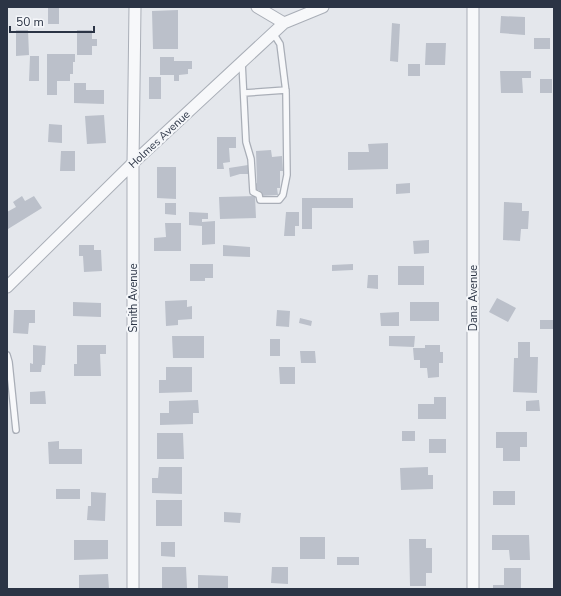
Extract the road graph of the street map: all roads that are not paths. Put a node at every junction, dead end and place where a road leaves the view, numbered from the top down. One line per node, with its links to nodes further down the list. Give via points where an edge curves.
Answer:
1 (135, 7): 10 (street, Smith Avenue)
2 (257, 7): 5 (street)
3 (324, 7): 5 (street, Holmes Avenue)
4 (473, 7): 15 (street, Dana Avenue)
5 (284, 23): 6 (street, Holmes Avenue)
6 (273, 33): 7 (street, Holmes Avenue); 8 (lane, via 280,44)
7 (242, 62): 9 (lane); 10 (street, Holmes Avenue)
8 (286, 90): 9 (lane); 9 (lane, via 287,175 283,195 279,200 260,200 258,193 253,192 251,160 246,142)
9 (244, 93)
10 (133, 163): 11 (street, Holmes Avenue); 14 (street, Smith Avenue)
11 (7, 287)
12 (7, 355): 13 (lane)
13 (16, 430)
14 (133, 589)
15 (473, 589)

